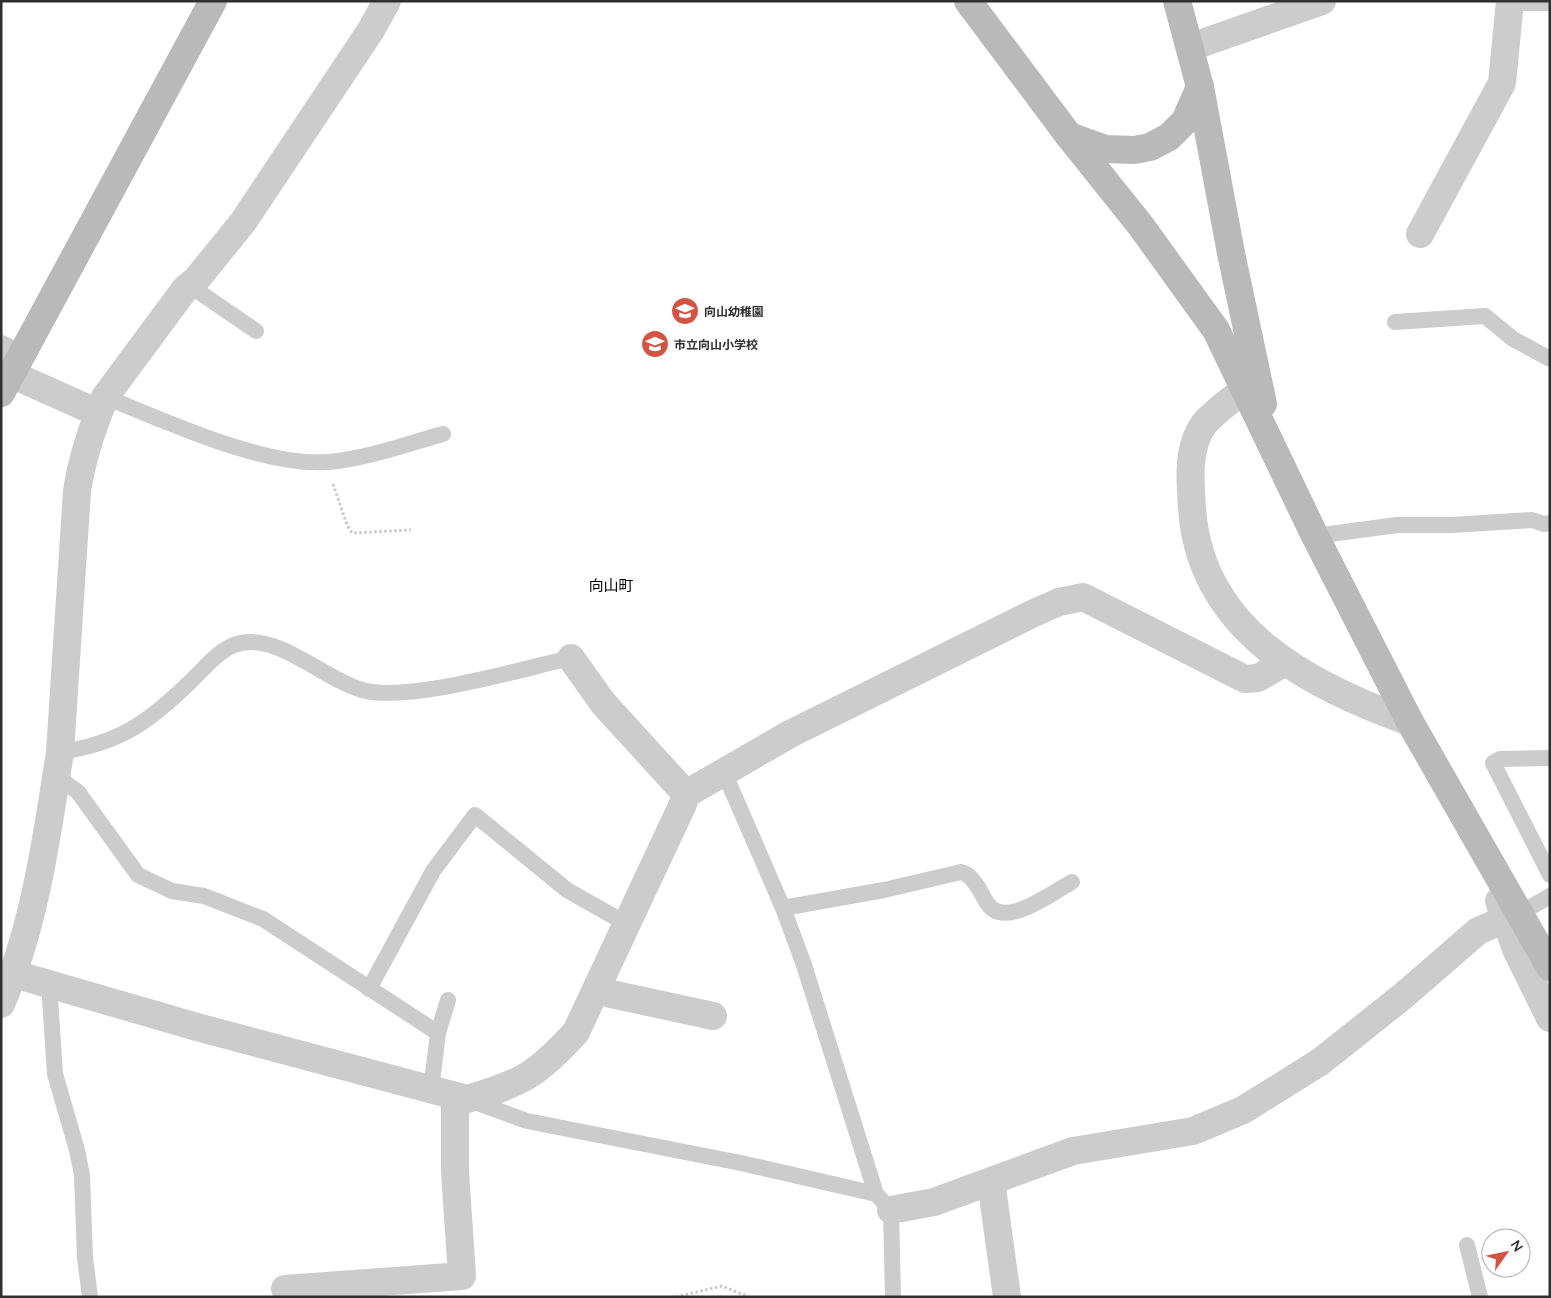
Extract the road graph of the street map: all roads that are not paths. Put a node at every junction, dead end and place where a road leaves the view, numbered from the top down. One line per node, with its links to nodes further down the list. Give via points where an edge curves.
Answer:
1 (213, 1): 16 (street)
2 (968, 1): 10 (street)
3 (1177, 1): 8 (street)
4 (1322, 1): 8 (street)
5 (387, 2): 12 (street, via 243,222)
6 (1510, 2): 7 (lane); 11 (street, via 1502,83)
7 (1550, 3)
8 (1190, 47): 9 (street)
9 (1200, 87): 10 (street, via 1185,121 1169,137 1150,147 1105,149); 20 (street)
10 (1069, 136): 17 (street, via 1141,226 1216,330)
11 (1420, 234)
12 (191, 284): 14 (lane); 18 (street)
13 (1395, 322): 15 (lane, via 1485,316 1513,339)
14 (256, 331)
15 (1550, 359)
16 (8, 369): 18 (street)
17 (1244, 388): 20 (street); 24 (street, via 1204,424 1192,450 1194,533 1208,574 1226,608 1252,636)
18 (102, 405): 19 (lane, via 247,450 292,460 325,462); 27 (street, via 82,458 77,491)
19 (443, 434)
20 (1270, 439): 22 (street)
21 (1550, 523): 22 (lane, via 1532,520 1451,526 1397,525)
22 (1315, 536): 25 (street)
23 (571, 658): 27 (lane, via 436,688 381,692 345,685 269,644 236,644 222,652 132,730); 29 (street, via 603,702)
24 (1285, 662): 25 (street, via 1373,709); 28 (street, via 1258,678 1245,679 1083,597 1059,602 1034,613 790,734)
25 (1410, 722): 30 (street)
26 (1550, 758): 31 (lane, via 1500,759 1493,763)
27 (58, 764): 37 (street, via 35,895); 42 (lane, via 138,875 172,892 204,896 263,919)
28 (724, 772): 29 (street); 34 (lane)
29 (686, 794): 35 (street)
30 (1463, 814): 33 (street); 38 (street)
31 (1550, 875)
32 (1072, 882): 34 (lane, via 1017,912 993,909 967,873 961,872)
33 (1529, 907): 36 (street); 46 (street, via 1516,949); 49 (street, via 1478,931 1320,1062 1243,1110 1200,1129 1174,1136 1073,1151)
34 (783, 908): 50 (lane)
35 (627, 924): 41 (street); 42 (lane, via 567,890 475,815 433,870)
36 (1550, 941)
37 (11, 943): 39 (street)
38 (1550, 967)
39 (14, 974): 40 (street); 44 (street)
40 (49, 984): 48 (street); 53 (lane, via 55,1074 82,1175)
41 (597, 988): 45 (street, via 611,994); 48 (street, via 576,1032 536,1072 510,1086)
42 (369, 989): 47 (lane)
43 (448, 1000): 47 (lane)
44 (1, 1004)
45 (712, 1016)
46 (1550, 1018)
47 (438, 1033): 48 (lane)
48 (451, 1095): 50 (lane, via 527,1121 741,1162); 52 (street, via 462,1276)
49 (991, 1181): 50 (street, via 934,1202); 55 (street)
50 (884, 1202): 54 (lane)
51 (1467, 1245): 56 (lane)
52 (284, 1293)
53 (90, 1297)
54 (893, 1297)
55 (1007, 1297)
56 (1480, 1297)

